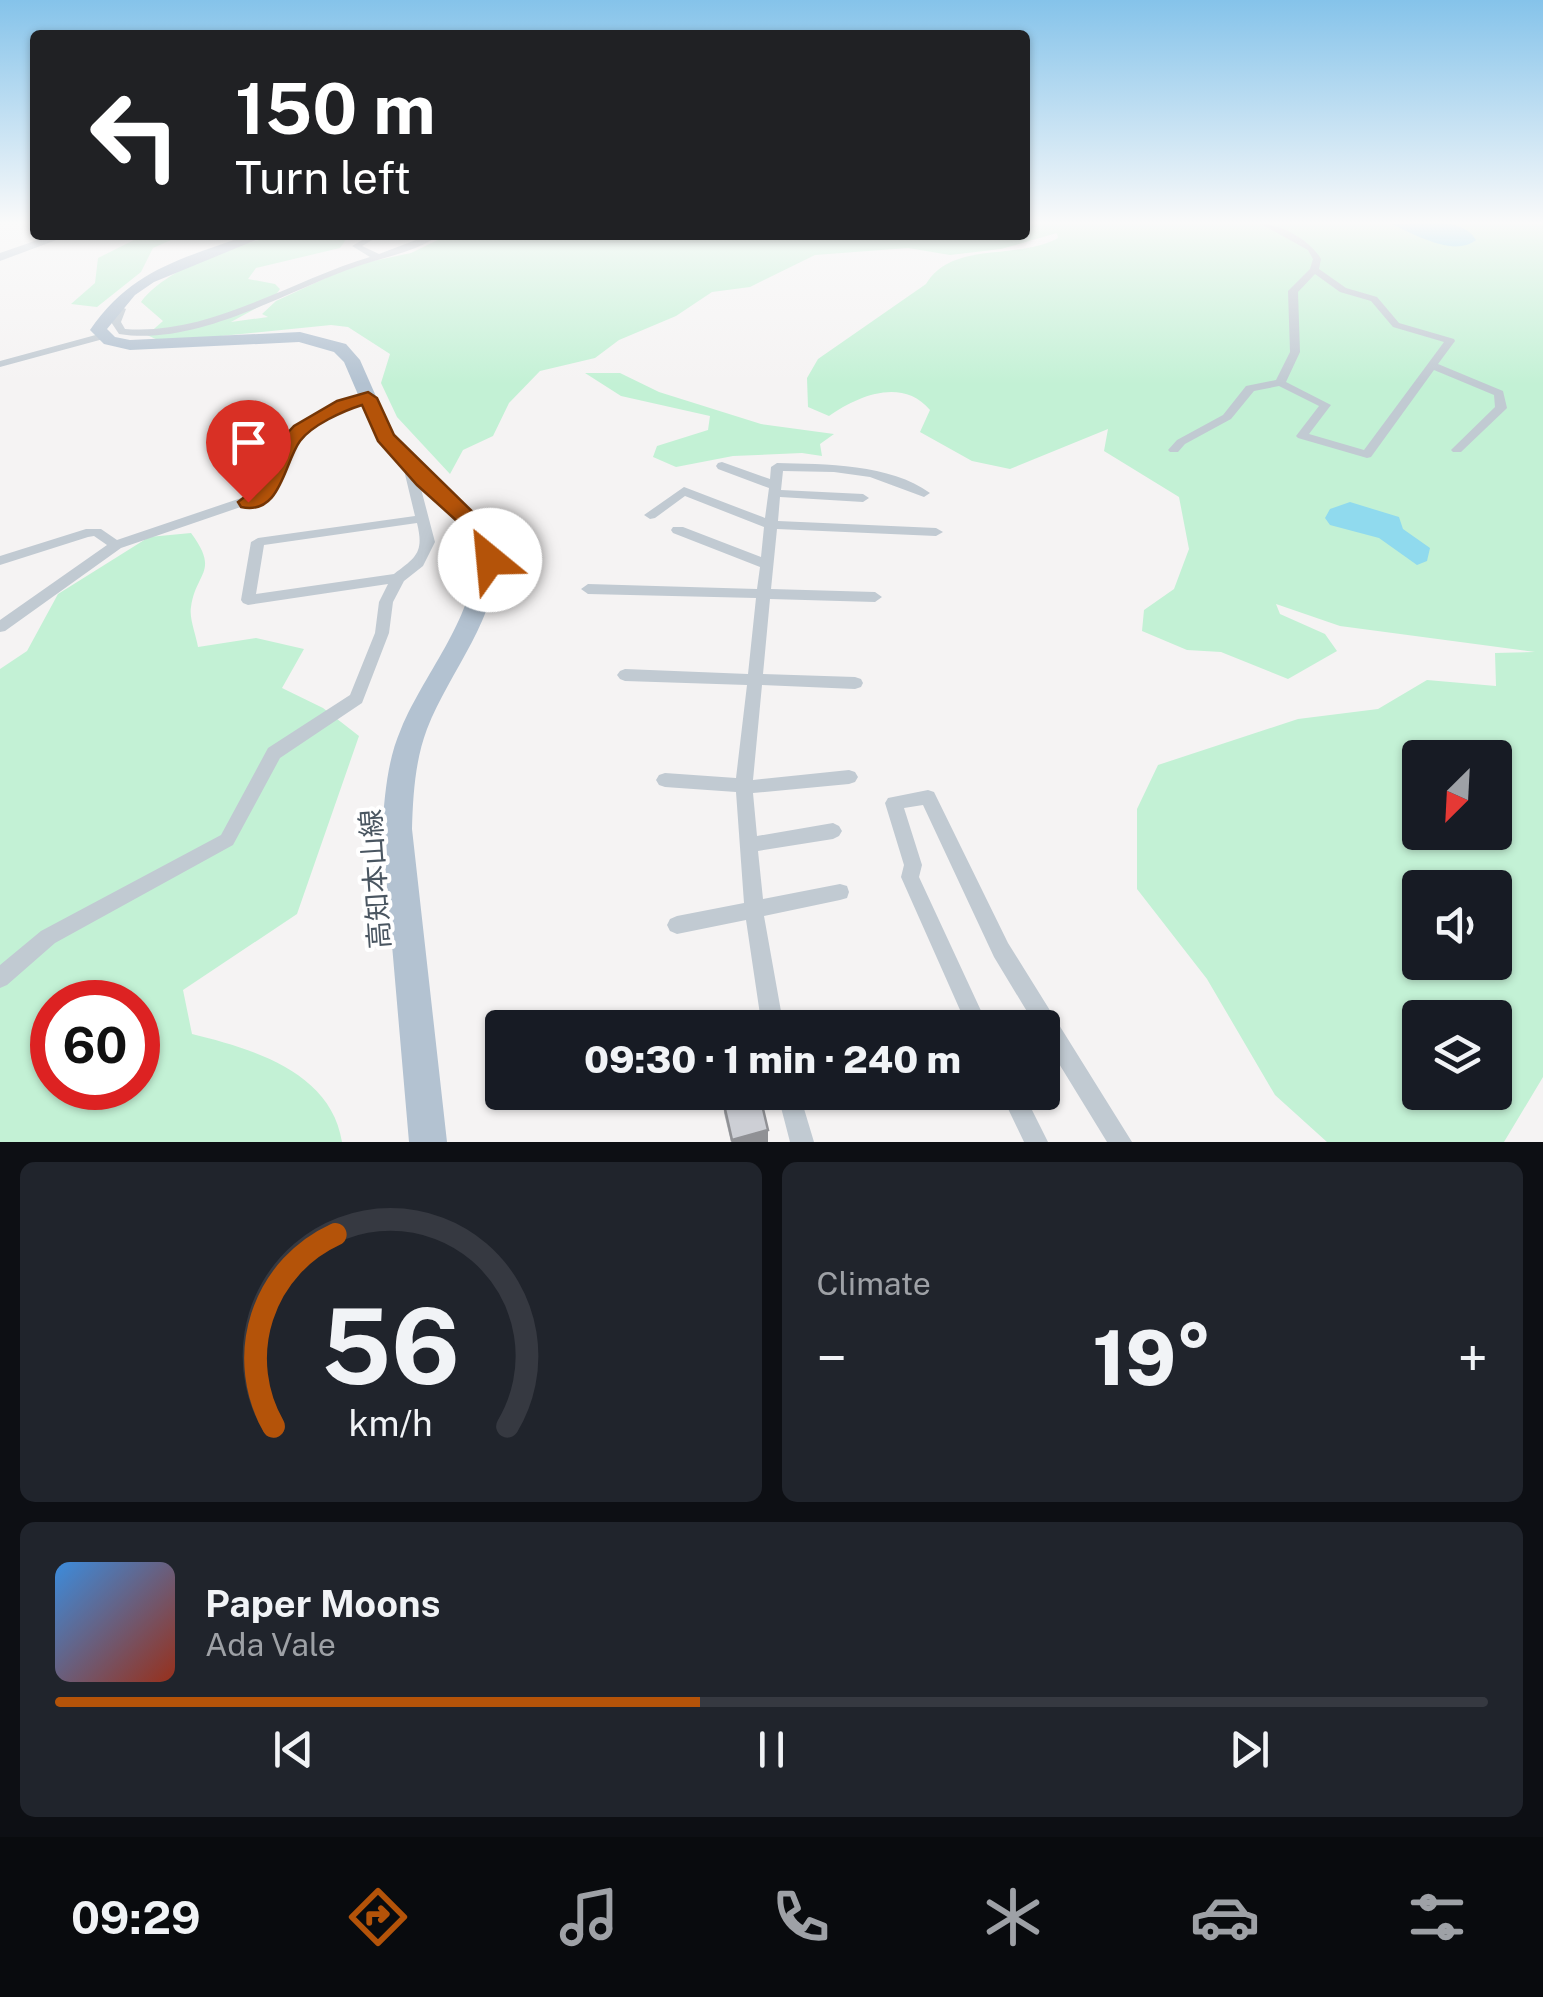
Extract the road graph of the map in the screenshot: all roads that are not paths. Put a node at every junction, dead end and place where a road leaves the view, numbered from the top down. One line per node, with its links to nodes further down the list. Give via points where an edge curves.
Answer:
1 (151, 277): 5 (main road)
2 (323, 277): 5 (street, via 155,334 122,332 116,322 121,310)
3 (1307, 277): 9 (street, via 1294,291 1295,352)
4 (1325, 277): 8 (street, via 1374,299 1396,325 1450,341)
5 (114, 308): 6 (main road, via 98,330)
6 (103, 336): 7 (street); 10 (main road, 高知本山線, via 147,346 314,338 352,360)
7 (0, 364)
8 (1432, 365): 9 (street, via 1367,454 1302,436 1325,405); 12 (street, via 1499,393 1501,408)
9 (1280, 383): 11 (street, via 1250,388 1227,418)
10 (368, 398): 13 (main road, 高知本山線, via 385,437); 23 (street, via 300,430 270,488 248,502)
11 (1174, 450)
12 (1456, 450)
13 (409, 466): 19 (street); 49 (main road, 高知本山線, via 476,527 490,560 486,585 414,728 399,790 397,829)
14 (722, 466): 15 (street)
15 (776, 489): 16 (street, via 778,467 846,468 896,478); 17 (street); 20 (street)
16 (924, 493)
17 (863, 498)
18 (650, 515): 20 (street, via 684,491)
19 (420, 519): 26 (street, via 428,542 418,564); 26 (street, via 258,542 248,600)
20 (771, 525): 22 (street); 25 (street)
21 (678, 530): 25 (street)
22 (936, 532)
23 (116, 546): 24 (street, via 86,533); 30 (street)
24 (0, 560)
25 (766, 564): 28 (street)
26 (398, 578): 42 (street, via 356,699 274,753 227,840 48,937)
27 (588, 589): 28 (street)
28 (763, 593): 29 (street); 32 (street)
29 (875, 598)
30 (0, 627)
31 (625, 674): 32 (street)
32 (752, 680): 33 (street); 36 (street)
33 (856, 683)
34 (849, 777): 36 (street)
35 (665, 780): 36 (street)
36 (744, 784): 38 (street)
37 (833, 832): 38 (street)
38 (749, 845): 40 (street)
39 (840, 892): 40 (street)
40 (754, 911): 41 (street); 43 (street)
41 (677, 925)
42 (0, 978)
43 (770, 1010)
44 (971, 1010): 45 (street, via 910,876 913,865 894,803 928,797 1001,950)
45 (1038, 1010)
46 (1060, 1045): 52 (street)
47 (793, 1110): 50 (street)
48 (1020, 1110): 51 (street)
49 (428, 1142)
50 (802, 1142)
51 (1036, 1142)
52 (1120, 1142)

